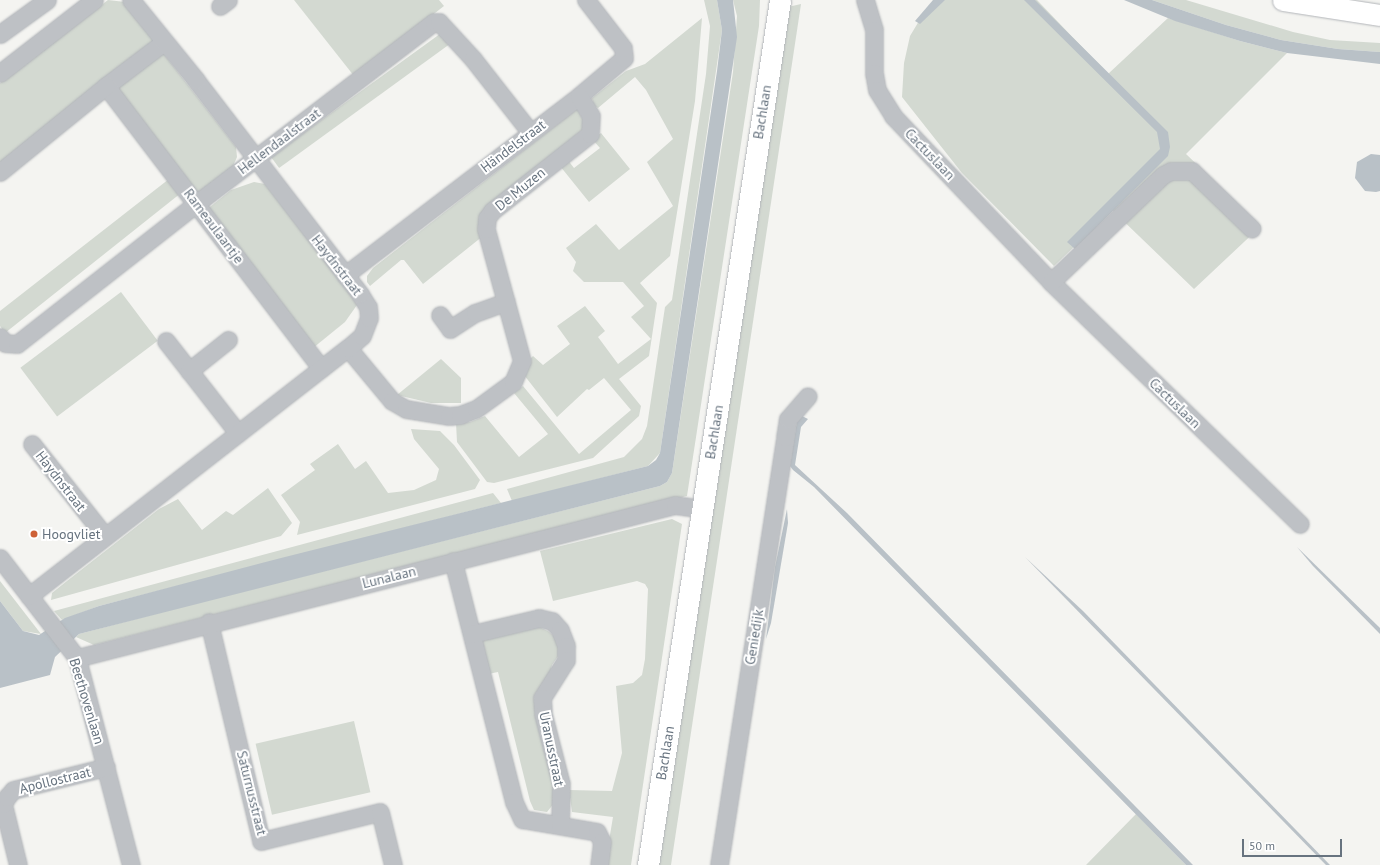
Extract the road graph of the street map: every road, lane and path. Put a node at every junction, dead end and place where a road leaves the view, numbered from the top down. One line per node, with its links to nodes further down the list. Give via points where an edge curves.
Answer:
1 (47, 0): 11 (street)
2 (94, 0): 13 (street)
3 (131, 0): 12 (street, Haydnstraat)
4 (586, 0): 15 (street, Händelstraat, via 623,48 624,58)
5 (780, 0): 34 (main road, Bachlaan)
6 (865, 0): 22 (street, Cactuslaan, via 874,30 874,73 883,103)
7 (1283, 0): 10 (main road)
8 (1375, 0): 9 (main road)
9 (1380, 1)
10 (1380, 15)
11 (0, 34)
12 (164, 42): 14 (street); 17 (street, Haydnstraat)
13 (0, 73)
14 (106, 86): 18 (street); 19 (street, Rameaulaantje)
15 (579, 96): 16 (street, Händelstraat); 23 (street, De Muzen, via 591,116 590,134 492,211 487,218 486,229)
16 (530, 132): 17 (street, Hellendaalstraat, via 439,22 425,28); 21 (street, Händelstraat)
17 (256, 159): 19 (street, Hellendaalstraat); 21 (street, Haydnstraat)
18 (0, 172)
19 (197, 203): 25 (street, Hellendaalstraat, via 17,344); 29 (street, Rameaulaantje)
20 (1252, 228): 22 (street, via 1192,171 1171,171 1163,175)
21 (345, 275): 28 (street, Haydnstraat, via 368,307 369,318 362,336)
22 (1051, 282): 35 (street, Cactuslaan)
23 (506, 302): 24 (street, via 475,313 450,330); 28 (street, De Muzen, via 522,361 520,370 513,382 468,413 449,416 398,406 383,392)
24 (440, 315)
25 (3, 340)
26 (228, 340): 30 (street)
27 (166, 341): 30 (street)
28 (348, 348): 29 (street, Haydnstraat)
29 (321, 368): 32 (street, Haydnstraat)
30 (189, 371): 32 (street)
31 (808, 396): 50 (street, Geniedijk, via 788,419)
32 (238, 433): 36 (street, Haydnstraat)
33 (32, 444): 36 (street, Haydnstraat)
34 (702, 509): 38 (street, Lunalaan, via 675,505); 49 (main road, Bachlaan)
35 (1300, 524)
36 (105, 536): 39 (street, Haydnstraat)
37 (0, 558): 39 (street, Beethovenlaan)
38 (453, 561): 40 (street, Lunalaan); 41 (street)
39 (29, 596): 42 (street, Beethovenlaan)
40 (209, 622): 42 (street, Lunalaan); 47 (street, Saturnusstraat, via 261,841 380,812)
41 (472, 634): 44 (street, via 519,814 522,819); 44 (street, Uranusstraat, via 538,618 552,621 560,630 566,646 566,660 542,698 543,714 561,784)
42 (72, 652): 43 (street, Beethovenlaan)
43 (106, 767): 45 (street, Apollostraat, via 13,790 7,796 3,804); 46 (street, Beethovenlaan)
44 (560, 825): 48 (street, via 597,832 602,842)
45 (18, 865)
46 (131, 865)
47 (392, 865)
48 (599, 865)
49 (648, 865)
50 (719, 865)

